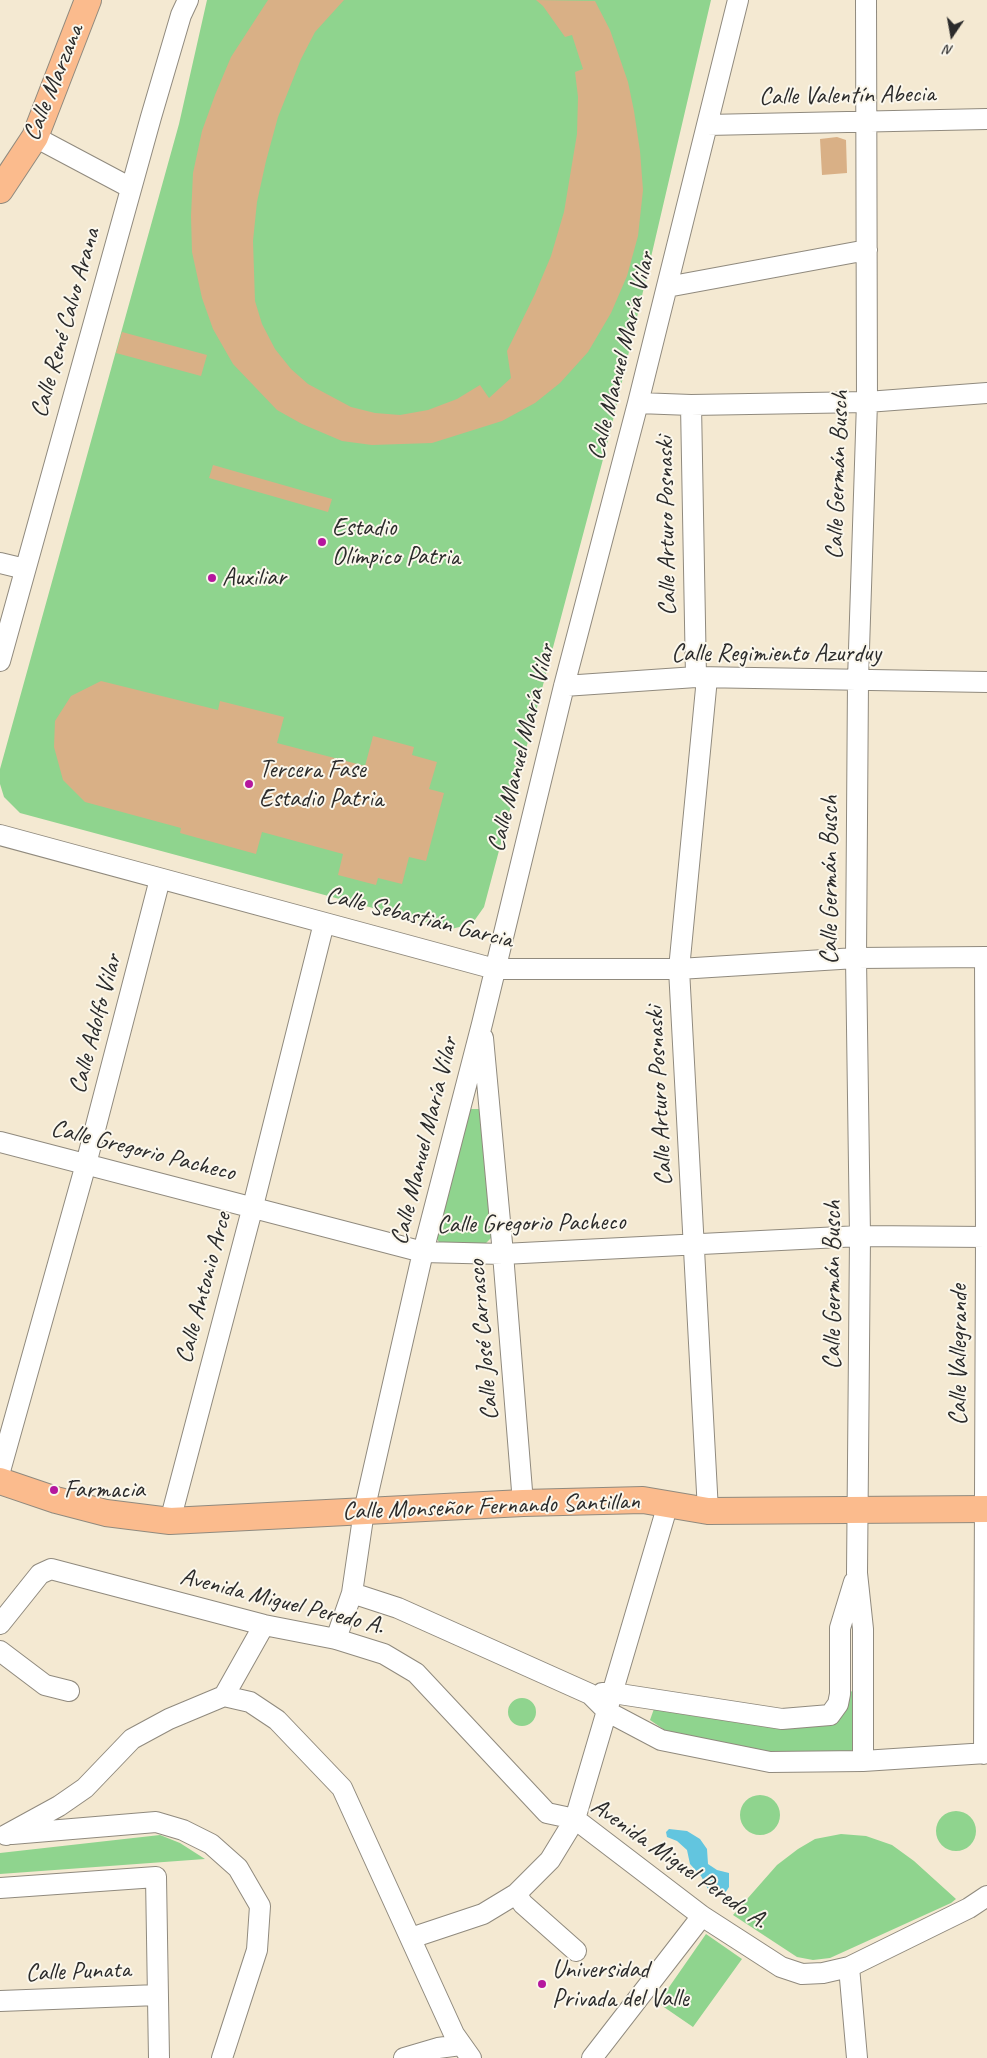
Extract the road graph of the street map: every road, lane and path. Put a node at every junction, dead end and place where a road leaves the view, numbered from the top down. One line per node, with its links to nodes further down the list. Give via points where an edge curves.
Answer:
1 (88, 0): 8 (main road, Calle Marzana)
2 (188, 0): 9 (street, Calle René Calvo Arana)
3 (738, 0): 7 (street, Calle Manuel María Vilar)
4 (866, 0): 6 (street, Calle Germán Busch)
5 (987, 119): 6 (street, Calle Valentín Abecia)
6 (866, 121): 7 (street, Calle Valentín Abecia); 11 (street, Calle Germán Busch)
7 (707, 125): 12 (street, Calle Manuel María Vilar)
8 (36, 137): 9 (street); 10 (main road, Calle Marzana)
9 (131, 188): 18 (street, Calle René Calvo Arana)
10 (0, 190)
11 (867, 250): 12 (street); 14 (street, Calle Germán Busch)
12 (667, 287): 15 (street, Calle Manuel María Vilar)
13 (987, 393): 14 (street)
14 (868, 402): 16 (street); 21 (street, Calle Germán Busch)
15 (638, 404): 16 (street); 23 (street, Calle Manuel María Vilar)
16 (691, 405): 20 (street, Calle Arturo Posnaski)
17 (0, 563): 18 (street)
18 (25, 569): 19 (street, Calle René Calvo Arana)
19 (0, 661)
20 (701, 678): 21 (street, Calle Regimiento Azurduy); 23 (street, Calle Regimiento Azurduy); 30 (street, Calle Arturo Posnaski)
21 (858, 680): 22 (street, Calle Regimiento Azurduy); 28 (street, Calle Germán Busch)
22 (987, 682)
23 (564, 686): 29 (street, Calle Manuel María Vilar)
24 (0, 835): 25 (street, Calle Sebastián Garcia)
25 (160, 879): 26 (street, Calle Sebastián Garcia); 33 (street, Calle Adolfo Vilar)
26 (324, 923): 29 (street, Calle Sebastián Garcia); 34 (street, Calle Antonio Arce)
27 (986, 957): 28 (street, Calle Sebastián Garcia); 36 (street, Calle Vallegrande)
28 (856, 958): 30 (street, Calle Sebastián Garcia); 35 (street, Calle Germán Busch)
29 (495, 969): 30 (street, Calle Sebastián Garcia); 31 (street, Calle Manuel María Vilar)
30 (679, 969): 37 (street, Calle Arturo Posnaski)
31 (482, 1024): 38 (street, Calle Manuel María Vilar); 39 (street, Calle José Carrasco)
32 (0, 1142): 33 (street, Calle Gregorio Pacheco)
33 (86, 1164): 34 (street, Calle Gregorio Pacheco); 40 (street, Calle Adolfo Vilar)
34 (253, 1206): 38 (street, Calle Gregorio Pacheco); 48 (street, Calle Antonio Arce)
35 (860, 1236): 36 (street, Calle Gregorio Pacheco); 37 (street, Calle Gregorio Pacheco); 44 (street, Calle Germán Busch)
36 (987, 1237): 45 (street, Calle Vallegrande)
37 (695, 1246): 39 (street, Calle Gregorio Pacheco); 47 (street, Calle Arturo Posnaski)
38 (423, 1252): 39 (street, Calle Gregorio Pacheco); 46 (street, Calle Manuel María Vilar)
39 (503, 1254): 42 (street, Calle José Carrasco)
40 (0, 1470)
41 (0, 1481): 48 (main road, Calle Monseñor Fernando Santillan, via 106,1513)
42 (523, 1503): 43 (main road, Calle Monseñor Fernando Santillan, via 643,1500); 46 (main road, Calle Monseñor Fernando Santillan)
43 (668, 1504): 47 (main road, Calle Monseñor Fernando Santillan); 56 (street)
44 (858, 1509): 45 (main road, Calle Monseñor Fernando Santillan); 47 (main road, Calle Monseñor Fernando Santillan); 49 (street, Calle Germán Busch)
45 (986, 1509): 60 (street, Calle Vallegrande)
46 (364, 1511): 48 (main road, Calle Monseñor Fernando Santillan); 50 (street, Calle Manuel María Vilar)
47 (708, 1511)
48 (170, 1521)
49 (856, 1573): 56 (street, via 840,1628 840,1694 830,1715 782,1719); 61 (street, Calle Germán Busch, via 863,1629)
50 (352, 1593): 53 (street, Calle Manuel María Vilar); 57 (street, via 398,1608)
51 (0, 1624): 52 (street, Avenida Miguel Peredo A., via 40,1574 50,1569)
52 (264, 1625): 53 (street, Avenida Miguel Peredo A.); 58 (street)
53 (336, 1639): 62 (street, Avenida Miguel Peredo A., via 384,1654 416,1673 547,1812)
54 (0, 1651): 55 (street, via 45,1685)
55 (69, 1692)
56 (613, 1693): 57 (street); 59 (street)
57 (590, 1694): 59 (street)
58 (224, 1696): 63 (street, via 132,1739 85,1788 59,1806); 68 (street, via 250,1702 277,1720 342,1788)
59 (608, 1712): 61 (street, via 661,1740 770,1762); 62 (street)
60 (986, 1755): 61 (street)
61 (863, 1761)
62 (575, 1819): 65 (street, via 550,1860); 67 (street, Avenida Miguel Peredo A.)
63 (3, 1835): 75 (street, via 156,1822 183,1830 211,1844 238,1868 260,1906 257,1950)
64 (0, 1888): 71 (street, via 156,1878)
65 (516, 1894): 68 (street, via 483,1914); 69 (street)
66 (987, 1896): 70 (street, Avenida Miguel Peredo A.)
67 (702, 1916): 70 (street, Avenida Miguel Peredo A., via 781,1966 802,1974); 77 (street)
68 (411, 1938): 73 (street, via 454,2034)
69 (576, 1951)
70 (849, 1967): 78 (street)
71 (158, 1995): 72 (street, Calle Punata); 74 (street)
72 (0, 2001)
73 (466, 2051): 76 (street, via 438,2048)
74 (159, 2058)
75 (222, 2058)
76 (404, 2058)
77 (592, 2058)
78 (857, 2058)

